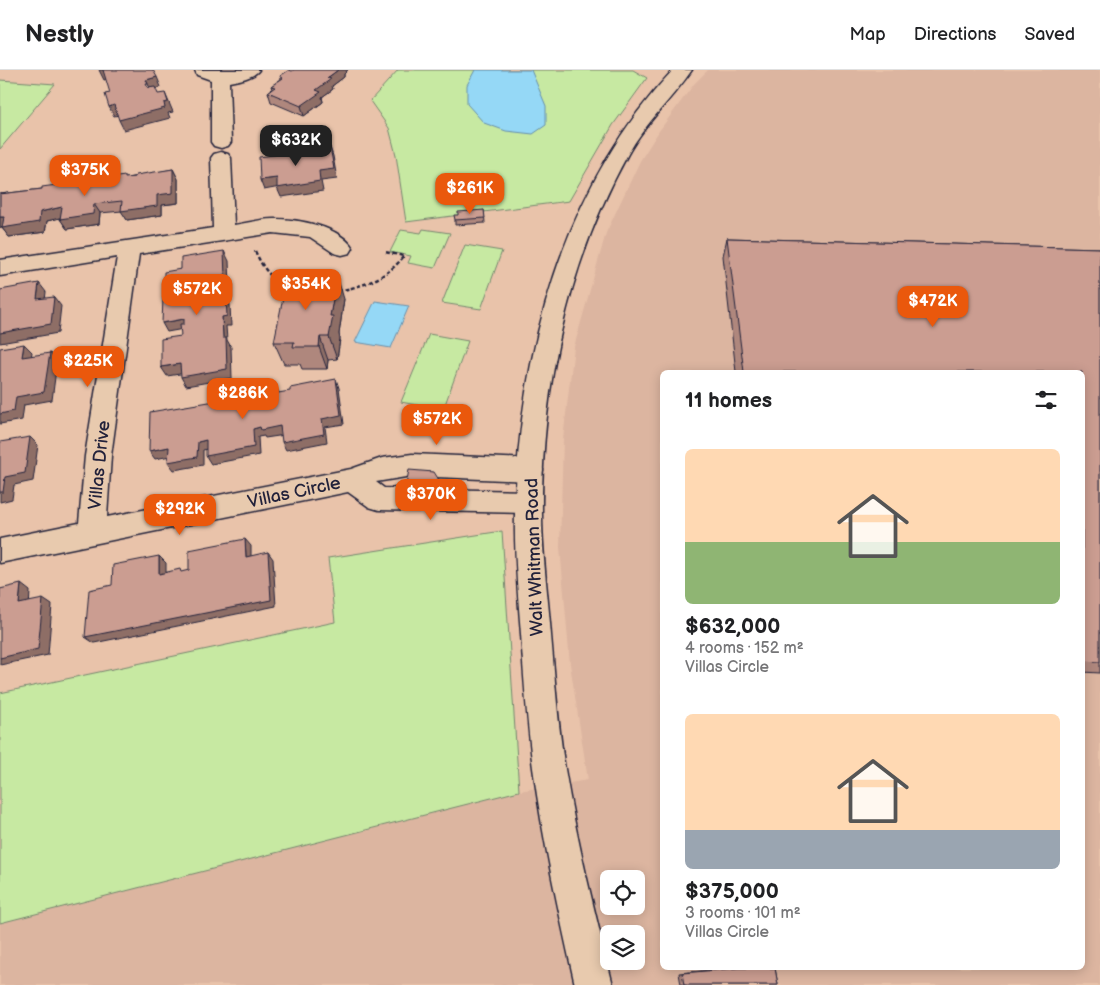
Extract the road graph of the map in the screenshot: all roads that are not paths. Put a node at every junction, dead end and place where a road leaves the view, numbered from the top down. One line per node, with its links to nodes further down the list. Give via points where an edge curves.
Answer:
1 (202, 70): 4 (street)
2 (250, 70): 4 (street)
3 (683, 70): 9 (street, Walt Whitman Road, via 670,82 619,152 589,209 569,258 545,352)
4 (220, 78): 5 (street)
5 (224, 233): 6 (street); 7 (street, via 273,226 315,230)
6 (129, 248): 8 (street); 12 (street, Villas Drive, via 98,456)
7 (342, 248)
8 (0, 268)
9 (530, 470): 10 (street, Villas Circle, via 412,465 382,469); 11 (street, Walt Whitman Road)
10 (352, 480): 11 (street, Villas Circle, via 379,499); 12 (street, Villas Circle)
11 (528, 502): 14 (street, Walt Whitman Road, via 549,769 579,927)
12 (92, 533): 13 (street, Villas Circle)
13 (0, 551)
14 (594, 985)

